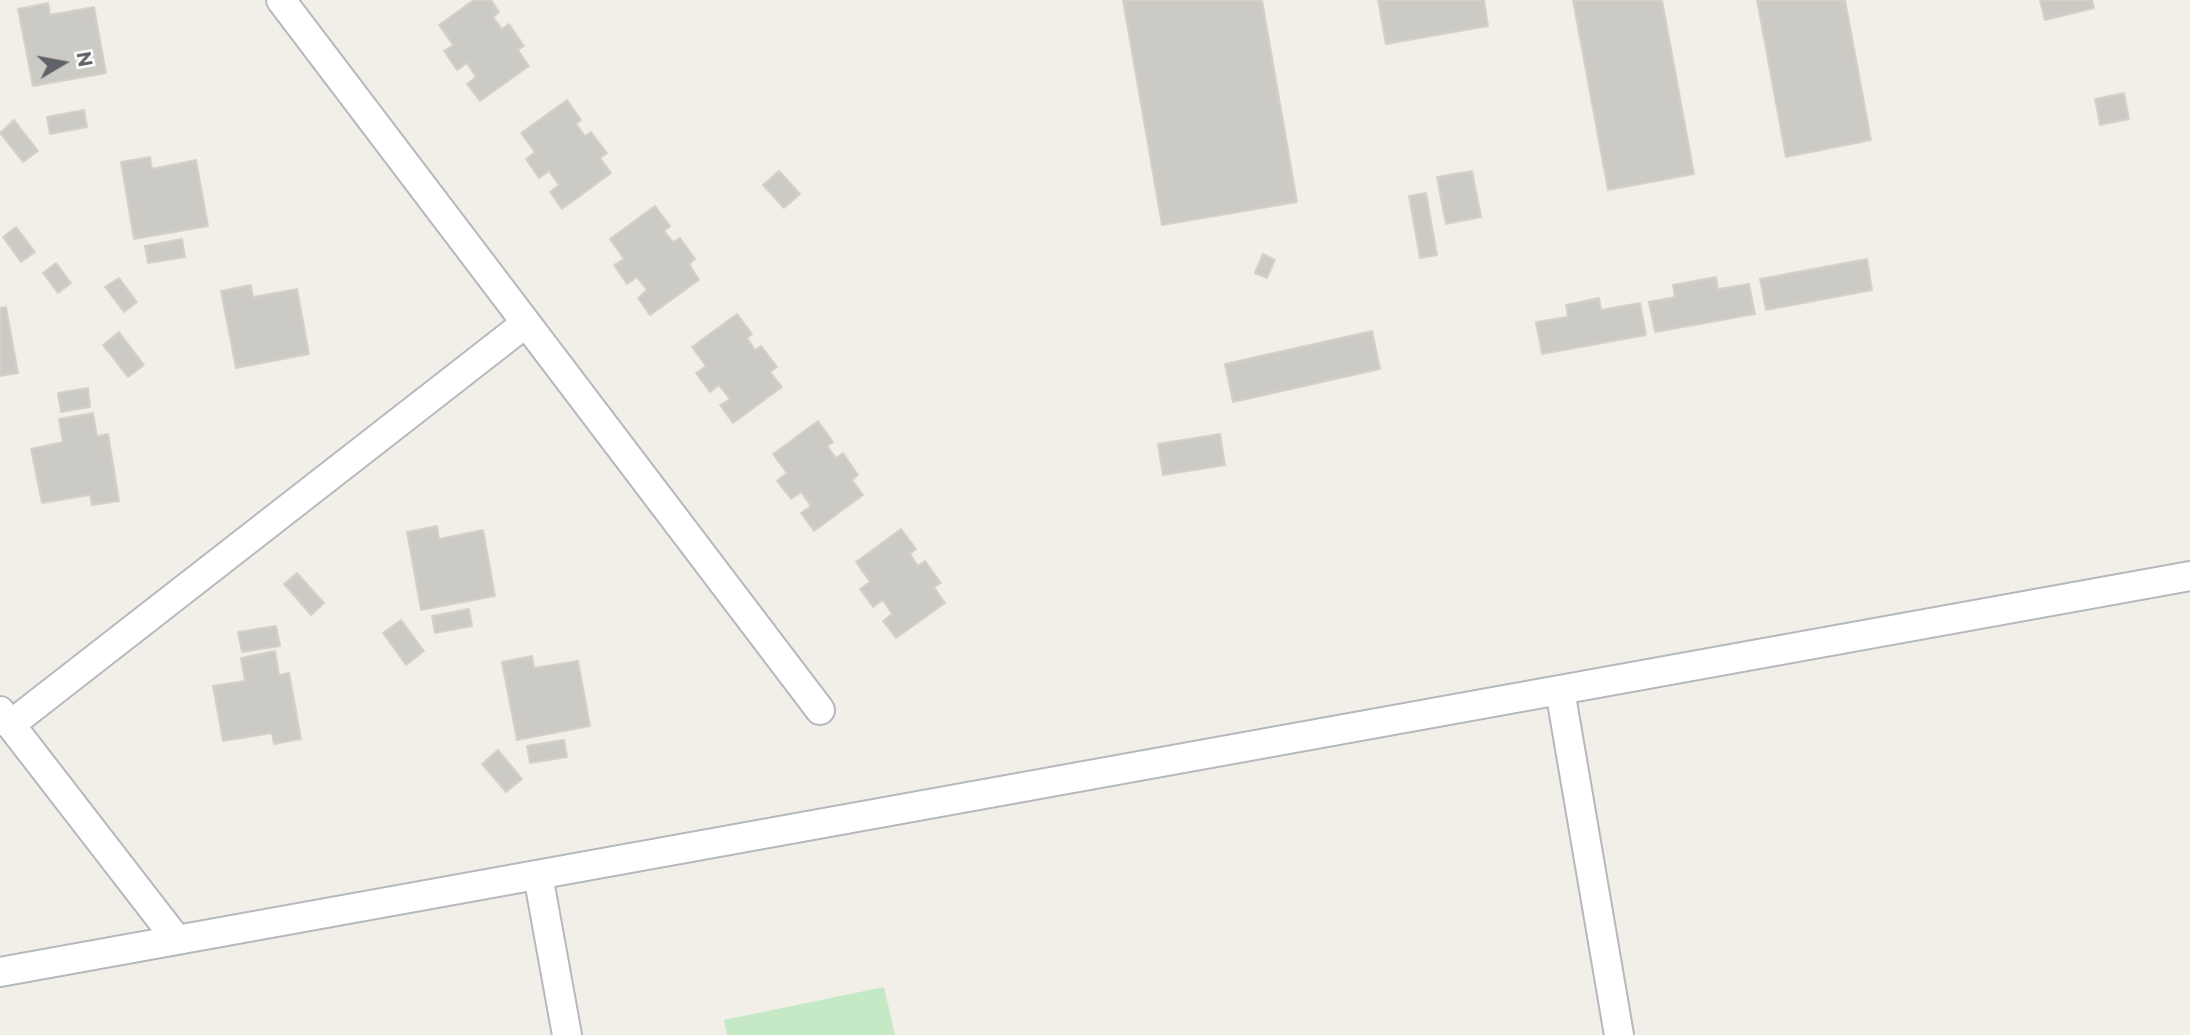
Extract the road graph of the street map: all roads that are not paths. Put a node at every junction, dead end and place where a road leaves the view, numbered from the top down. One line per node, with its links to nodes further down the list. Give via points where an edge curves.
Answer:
1 (281, 0): 2 (street)
2 (526, 323): 5 (street); 6 (street)
3 (2190, 576): 4 (street)
4 (1560, 690): 7 (street); 11 (street)
5 (820, 710)
6 (5, 718): 8 (street)
7 (538, 875): 8 (street); 10 (street)
8 (177, 940): 9 (street)
9 (0, 972)
10 (566, 1035)
11 (1619, 1035)

